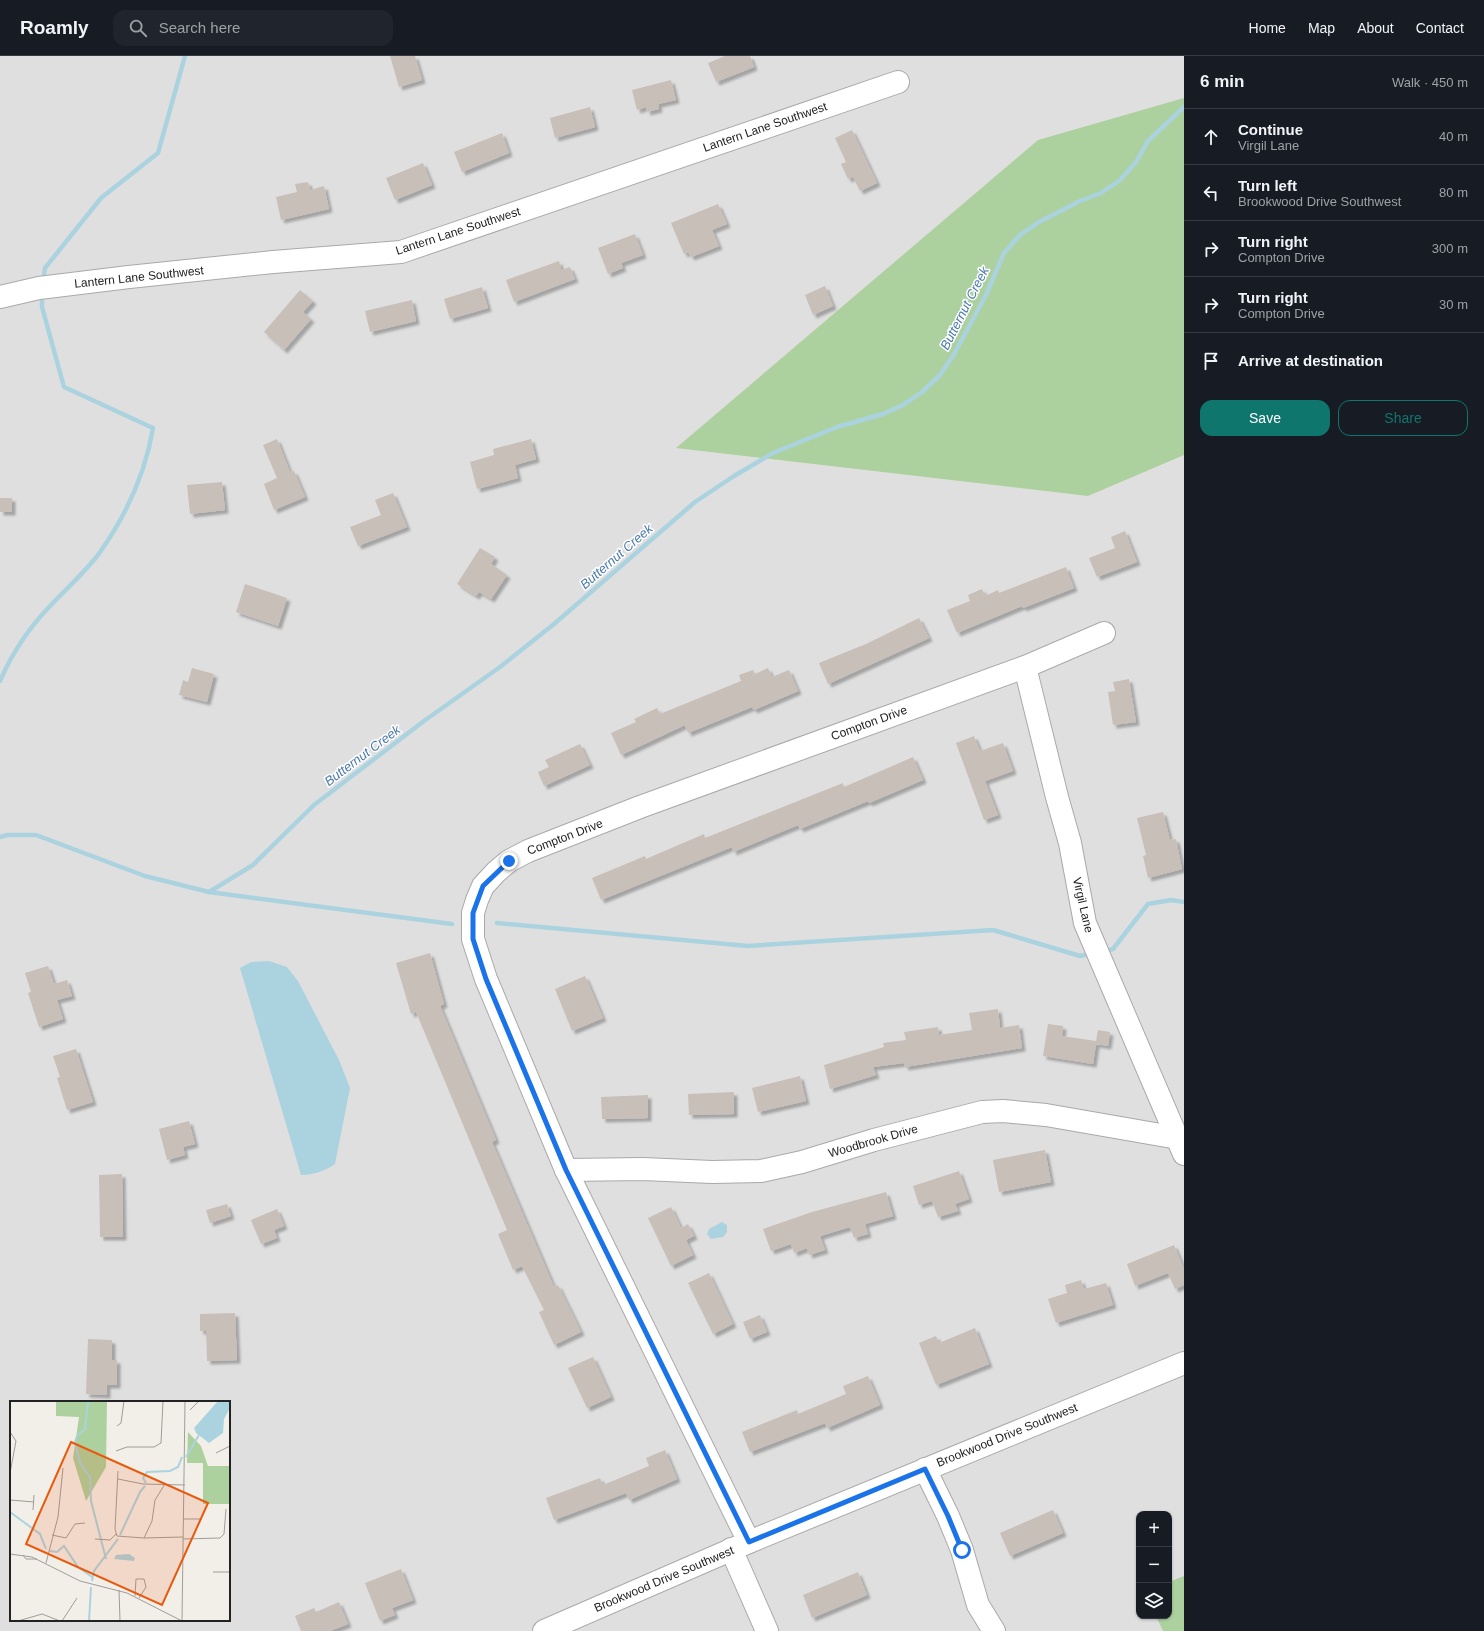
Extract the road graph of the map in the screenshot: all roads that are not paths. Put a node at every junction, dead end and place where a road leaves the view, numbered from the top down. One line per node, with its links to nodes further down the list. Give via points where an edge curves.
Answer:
1 (898, 82): 2 (street, Lantern Lane Southwest, via 401,252 130,277 39,288)
2 (0, 297)
3 (1104, 633): 4 (street, Compton Drive)
4 (1025, 667): 5 (street, Virgil Lane, via 1070,843 1085,923); 6 (street, Compton Drive, via 640,807 528,851 509,861 483,886 473,913 473,939 486,979)
5 (1181, 1146): 6 (street, Woodbrook Drive, via 1046,1115 1003,1111 982,1112 761,1171)
6 (566, 1170): 9 (street, Compton Drive)
7 (1184, 1363): 8 (street, Brookwood Drive Southwest)
8 (925, 1469): 9 (street, Brookwood Drive Southwest); 12 (street, via 962,1550 978,1605)
9 (740, 1546): 10 (street, Brookwood Drive Southwest); 11 (street, Compton Drive)
10 (544, 1631)
11 (767, 1631)
12 (994, 1631)

